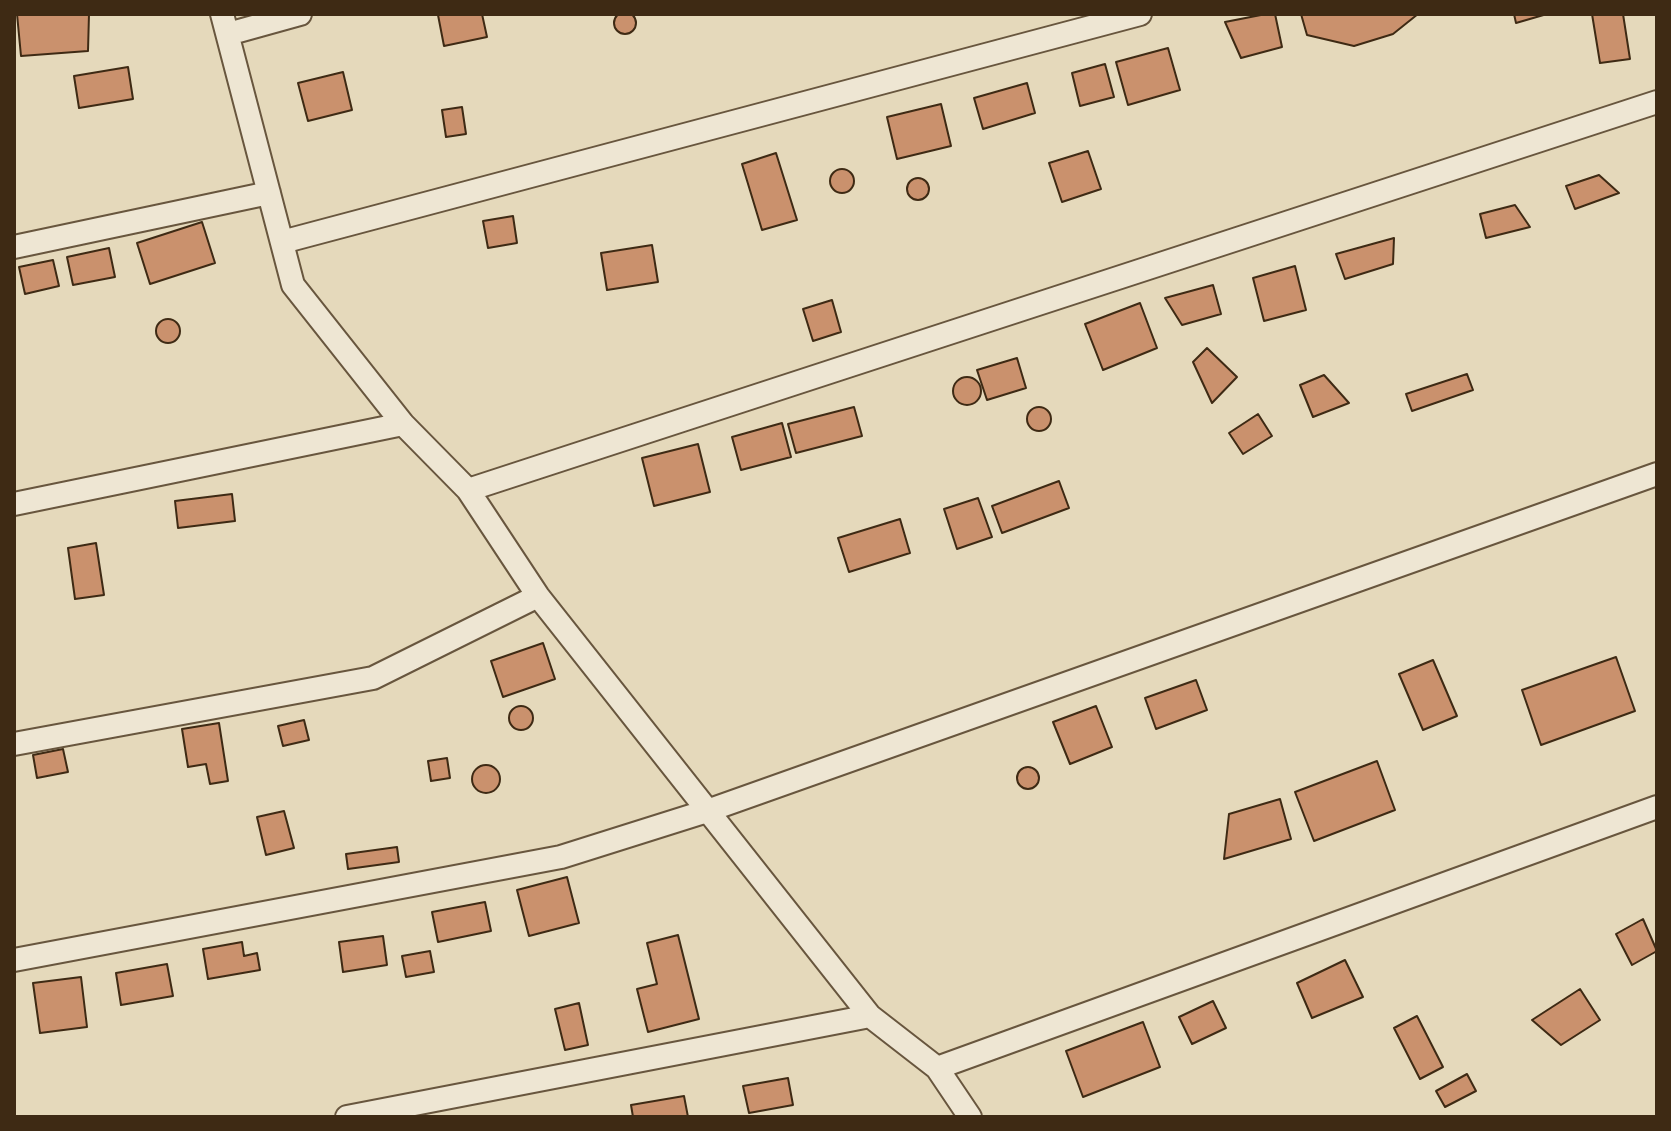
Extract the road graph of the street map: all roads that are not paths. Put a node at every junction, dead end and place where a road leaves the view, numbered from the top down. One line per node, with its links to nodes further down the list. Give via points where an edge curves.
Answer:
1 (300, 14): 3 (street)
2 (1140, 14): 6 (street)
3 (225, 24): 5 (street)
4 (1657, 102): 10 (street)
5 (269, 193): 6 (street); 7 (street)
6 (282, 242): 8 (street, via 293,285)
7 (14, 247)
8 (403, 424): 10 (street); 11 (street)
9 (1657, 474): 15 (street)
10 (468, 490): 12 (street)
11 (14, 504)
12 (538, 596): 13 (street, via 373,678); 15 (street)
13 (14, 744)
14 (1657, 807): 18 (street)
15 (707, 811): 16 (street, via 561,857); 17 (street)
16 (14, 960)
17 (870, 1016): 18 (street); 19 (street)
18 (937, 1068): 20 (street)
19 (347, 1117)
20 (970, 1117)

